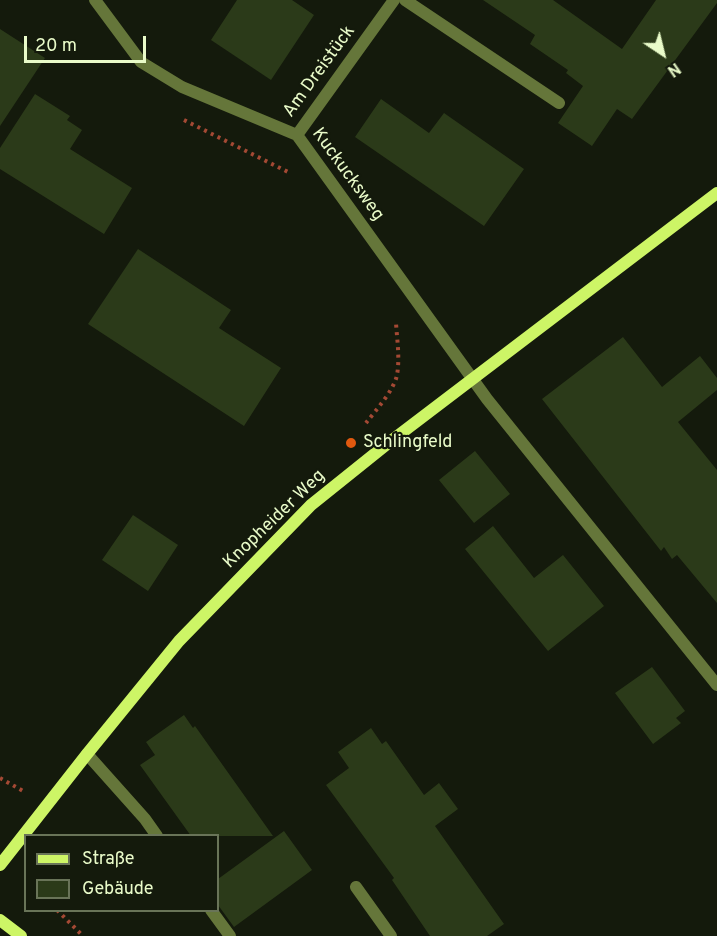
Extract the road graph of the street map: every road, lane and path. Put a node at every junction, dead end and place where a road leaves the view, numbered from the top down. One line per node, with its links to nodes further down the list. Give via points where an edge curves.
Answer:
1 (95, 0): 6 (street, Kuckucksweg, via 141,62 182,87)
2 (394, 0): 6 (street, Am Dreistück)
3 (405, 0): 4 (street)
4 (559, 103)
5 (178, 116): 7 (path)
6 (297, 135): 10 (street, Kuckucksweg)
7 (294, 175)
8 (717, 193): 10 (main road, Knopheider Weg)
9 (396, 320): 11 (path, via 397,377)
10 (473, 379): 12 (street); 13 (main road, Knopheider Weg, via 311,505 179,641)
11 (360, 431)
12 (717, 684)
13 (87, 754): 16 (main road, Knopheider Weg); 18 (street)
14 (0, 778): 15 (path, via 23,791)
15 (17, 798)
16 (24, 834)
17 (24, 834): 19 (main road, Knopheider Weg)
18 (156, 834)
19 (0, 865)
20 (356, 887): 27 (street)
21 (59, 912): 25 (path)
22 (212, 912): 26 (street)
23 (0, 921): 24 (main road)
24 (21, 936)
25 (83, 936)
26 (230, 936)
27 (391, 936)

